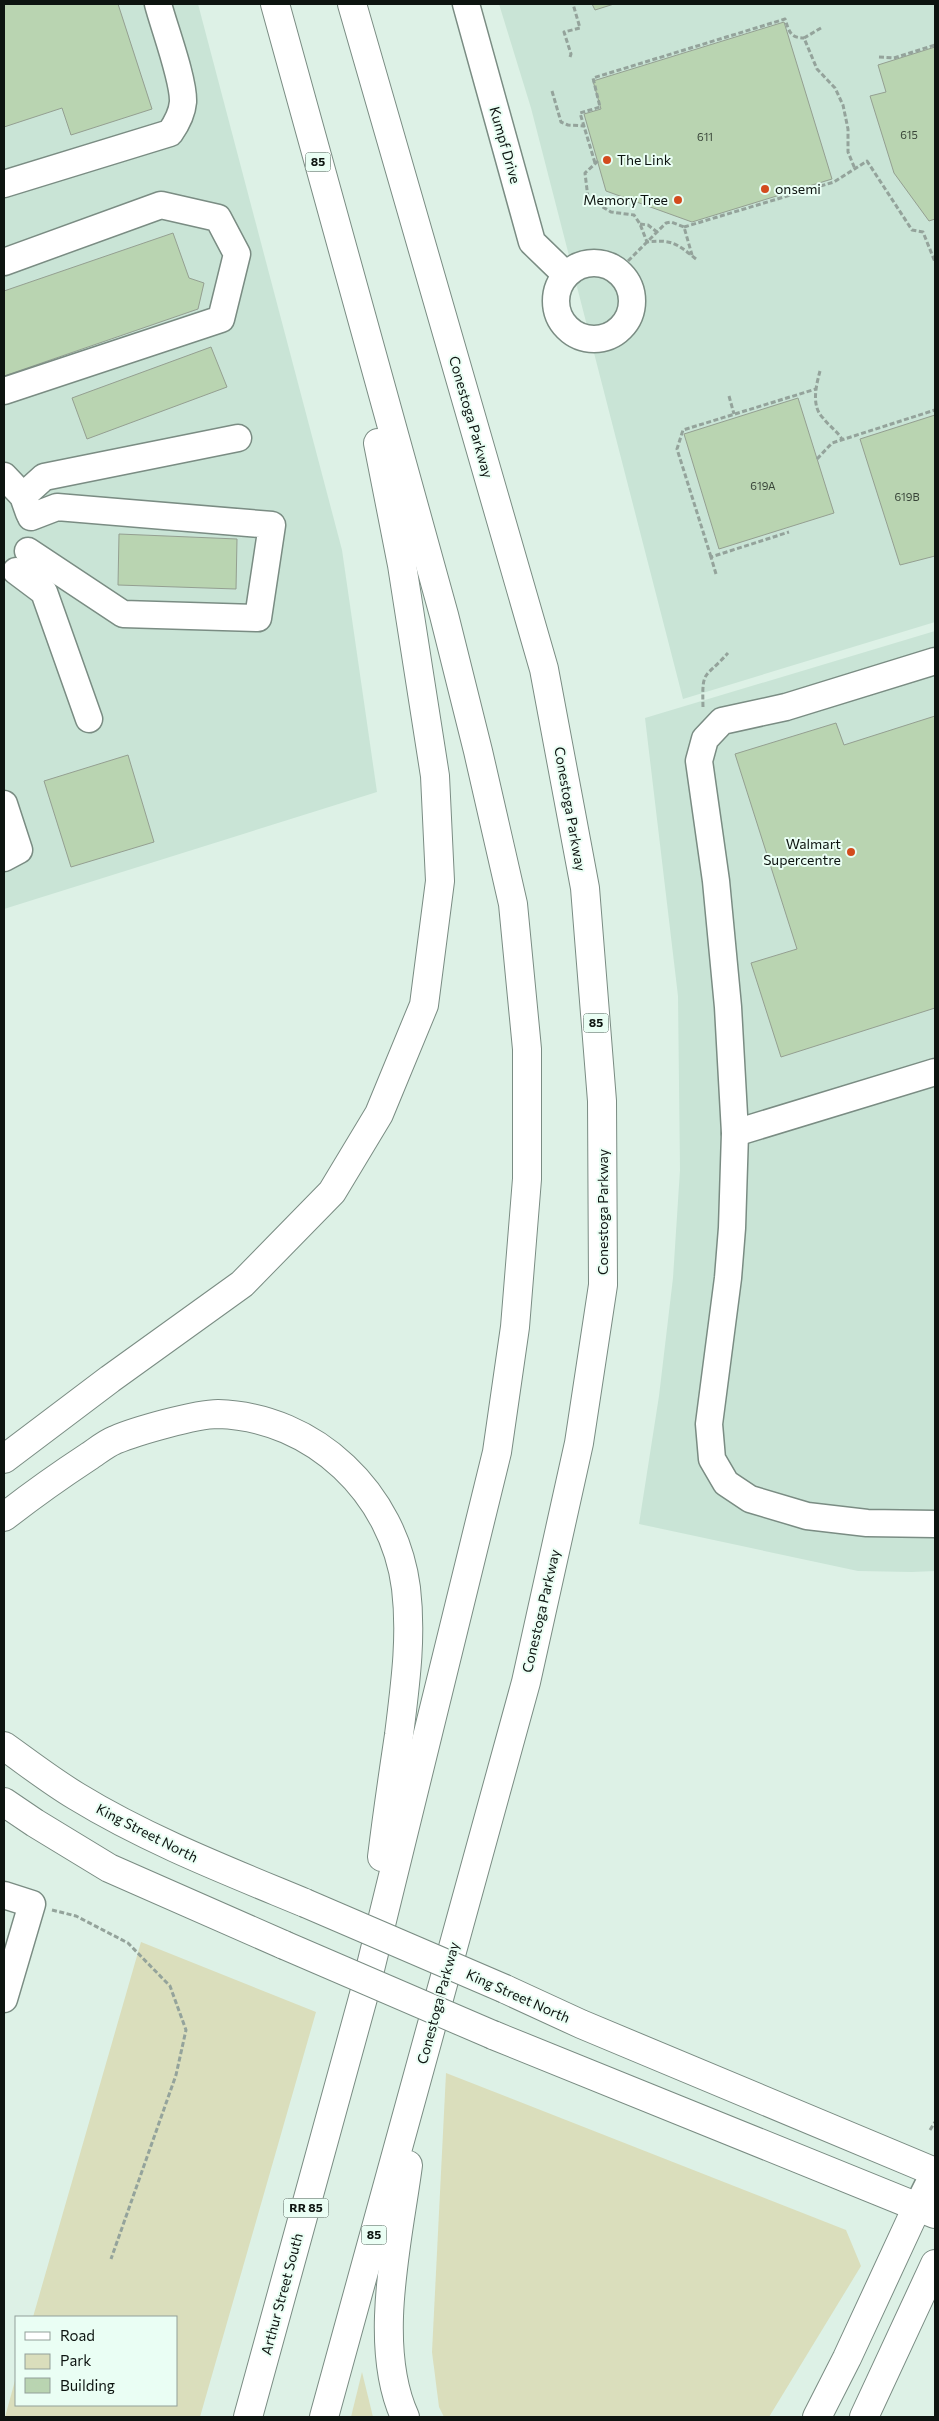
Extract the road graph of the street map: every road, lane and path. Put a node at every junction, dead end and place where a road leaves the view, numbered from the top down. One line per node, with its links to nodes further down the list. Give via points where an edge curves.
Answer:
1 (158, 4): 14 (street, via 183,101 179,120 170,134)
2 (275, 4): 23 (main road, 85)
3 (352, 4): 56 (main road, Conestoga Parkway / 85, via 544,669 584,888 602,1101 603,1284 579,1443 526,1682)
4 (466, 4): 22 (street, Kumpf Drive, via 532,242)
5 (573, 4): 9 (path, via 580,28 564,32)
6 (821, 28): 7 (path)
7 (804, 38): 12 (path, via 790,35 785,19 593,78 600,107 580,113); 13 (path, via 817,69 835,88 843,105 848,128 848,152)
8 (935, 45): 10 (path, via 894,58)
9 (570, 57)
10 (879, 57)
11 (552, 91): 12 (path, via 561,122)
12 (585, 126): 15 (path, via 597,162 585,173 588,198 611,212 634,215)
13 (855, 169): 16 (path, via 834,182); 21 (path, via 867,161 912,230 923,232)
14 (4, 184)
15 (640, 224): 17 (path, via 648,225); 18 (path)
16 (684, 227): 17 (path, via 666,223); 18 (path, via 694,258 670,241)
17 (657, 232): 18 (path)
18 (647, 242): 19 (path)
19 (628, 261)
20 (4, 262): 26 (street, via 161,205 218,218 237,254 221,319)
21 (935, 262)
22 (565, 274)
23 (360, 319): 47 (main road, via 363,368 402,565 435,776 440,880 424,1005 379,1114 332,1192 242,1284); 54 (main road, 85, via 444,615 513,904 527,1050 527,1179 515,1327 497,1452)
24 (820, 371): 25 (path)
25 (816, 389): 29 (path); 31 (path, via 821,417)
26 (4, 391)
27 (729, 396): 29 (path)
28 (935, 410): 31 (path)
29 (734, 414): 36 (path, via 683,430 678,444)
30 (238, 438): 34 (street, via 44,477)
31 (842, 439): 32 (path, via 832,443)
32 (817, 459)
33 (4, 476): 34 (street)
34 (27, 507): 37 (street, via 31,538); 37 (street, via 272,525 258,618 123,614)
35 (789, 532): 36 (path)
36 (711, 557): 38 (path)
37 (16, 568): 41 (street, via 44,592)
38 (716, 574)
39 (728, 653): 42 (path, via 702,680)
40 (935, 661): 42 (street, via 786,707 722,721)
41 (89, 719)
42 (705, 739): 46 (street, via 699,761 716,881)
43 (4, 804): 44 (street, via 19,850)
44 (4, 858)
45 (935, 1072): 46 (street)
46 (735, 1133): 49 (street, via 732,1228 709,1424 712,1458 726,1483 750,1499 798,1513 866,1524)
47 (4, 1459)
48 (4, 1518): 54 (main road, via 52,1481 114,1441 174,1422 218,1414 266,1422 302,1436 330,1453 358,1479 395,1540 406,1588 409,1650)
49 (935, 1524)
50 (4, 1746): 59 (main road, King Street North, bridge, via 77,1796 195,1857)
51 (4, 1802): 60 (main road, bridge, via 109,1868 152,1889 493,2035)
52 (4, 1895): 53 (street)
53 (32, 1904): 55 (street); 61 (path, via 76,1916 128,1943 170,1986 186,2030 176,2075)
54 (363, 1998): 63 (main road, Arthur Street South / RR 85)
55 (4, 1999)
56 (424, 2052): 64 (main road, Conestoga Parkway / 85); 65 (main road, via 390,2297 388,2346)
57 (935, 2122): 58 (path)
58 (930, 2130)
59 (935, 2172): 60 (street)
60 (926, 2210): 66 (main road)
61 (111, 2259)
62 (935, 2264): 67 (main road)
63 (248, 2417)
64 (324, 2417)
65 (405, 2417)
66 (816, 2417)
67 (864, 2417)

